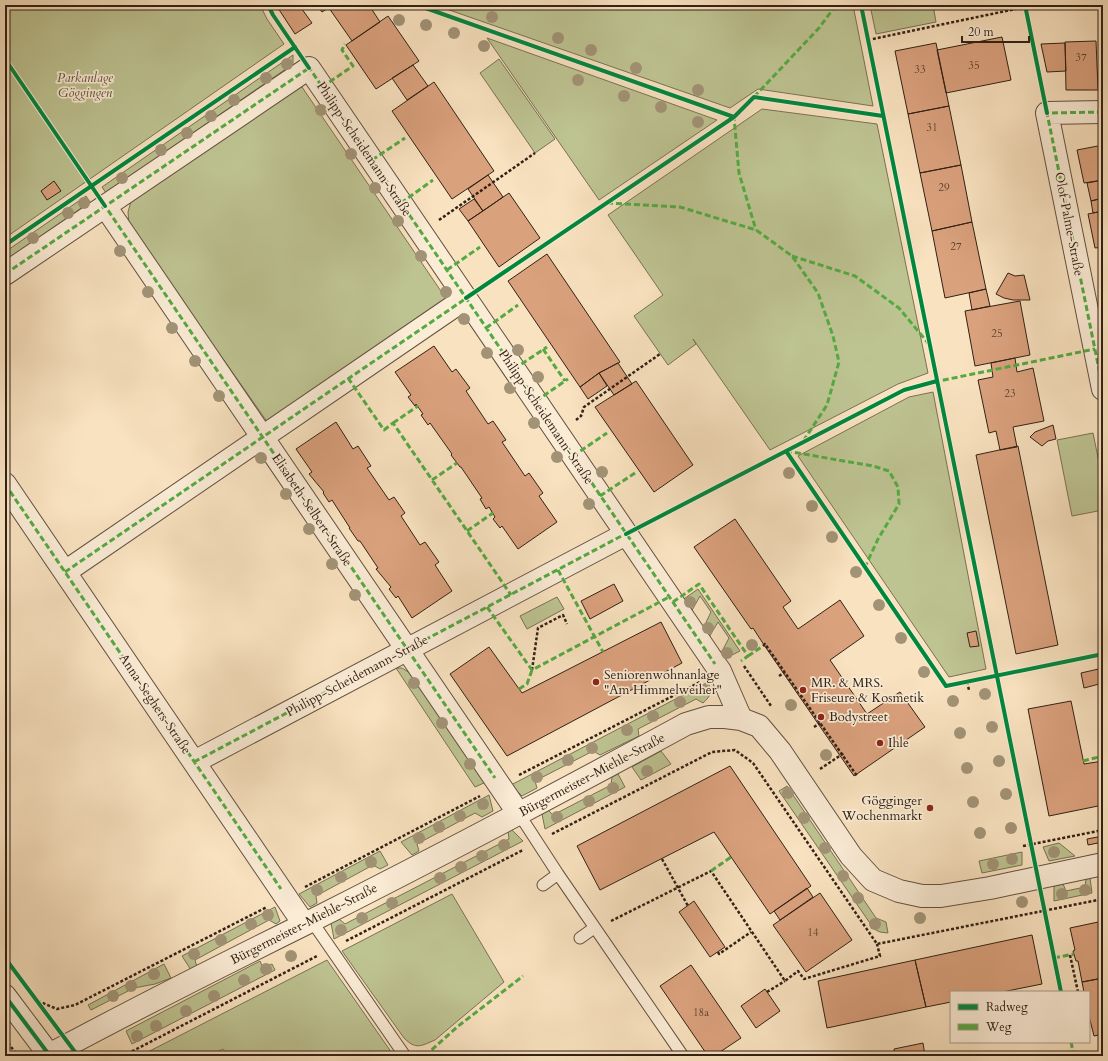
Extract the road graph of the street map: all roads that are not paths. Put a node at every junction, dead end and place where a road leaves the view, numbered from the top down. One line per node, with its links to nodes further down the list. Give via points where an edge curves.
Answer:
1 (1103, 112): 5 (street, Olof-Palme-Straße, via 1047,113)
2 (105, 206): 3 (street, Philipp-Scheidemann-Straße); 4 (street, Philipp-Scheidemann-Straße, via 309,68); 6 (street, Elisabeth-Selbert-Straße)
3 (5, 274)
4 (466, 298): 6 (street); 8 (street, Philipp-Scheidemann-Straße)
5 (1103, 389)
6 (262, 437): 9 (street); 10 (street, Elisabeth-Selbert-Straße)
7 (5, 484): 9 (street, Anna-Seghers-Straße)
8 (626, 534): 10 (street, Philipp-Scheidemann-Straße); 11 (street, Philipp-Scheidemann-Straße, via 720,671)
9 (65, 572): 12 (street, Anna-Seghers-Straße)
10 (407, 650): 12 (street, Philipp-Scheidemann-Straße); 13 (street, Elisabeth-Selbert-Straße)
11 (741, 719): 13 (street, Bürgermeister-Miehle-Straße, via 709,717 686,724); 14 (street, Bürgermeister-Miehle-Straße, via 759,726 772,741 851,856 873,880 899,891 922,896 941,896)
12 (194, 762): 17 (street, Anna-Seghers-Straße, via 286,897)
13 (519, 814): 15 (lane); 17 (street, Bürgermeister-Miehle-Straße)
14 (1103, 864)
15 (558, 874): 16 (lane); 18 (lane)
16 (543, 884)
17 (308, 922): 21 (street, Bürgermeister-Miehle-Straße, via 166,992); 22 (lane, via 331,949)
18 (594, 928): 19 (lane); 23 (lane)
19 (580, 938)
20 (5, 996): 21 (street)
21 (49, 1055)
22 (405, 1056)
23 (683, 1056)

